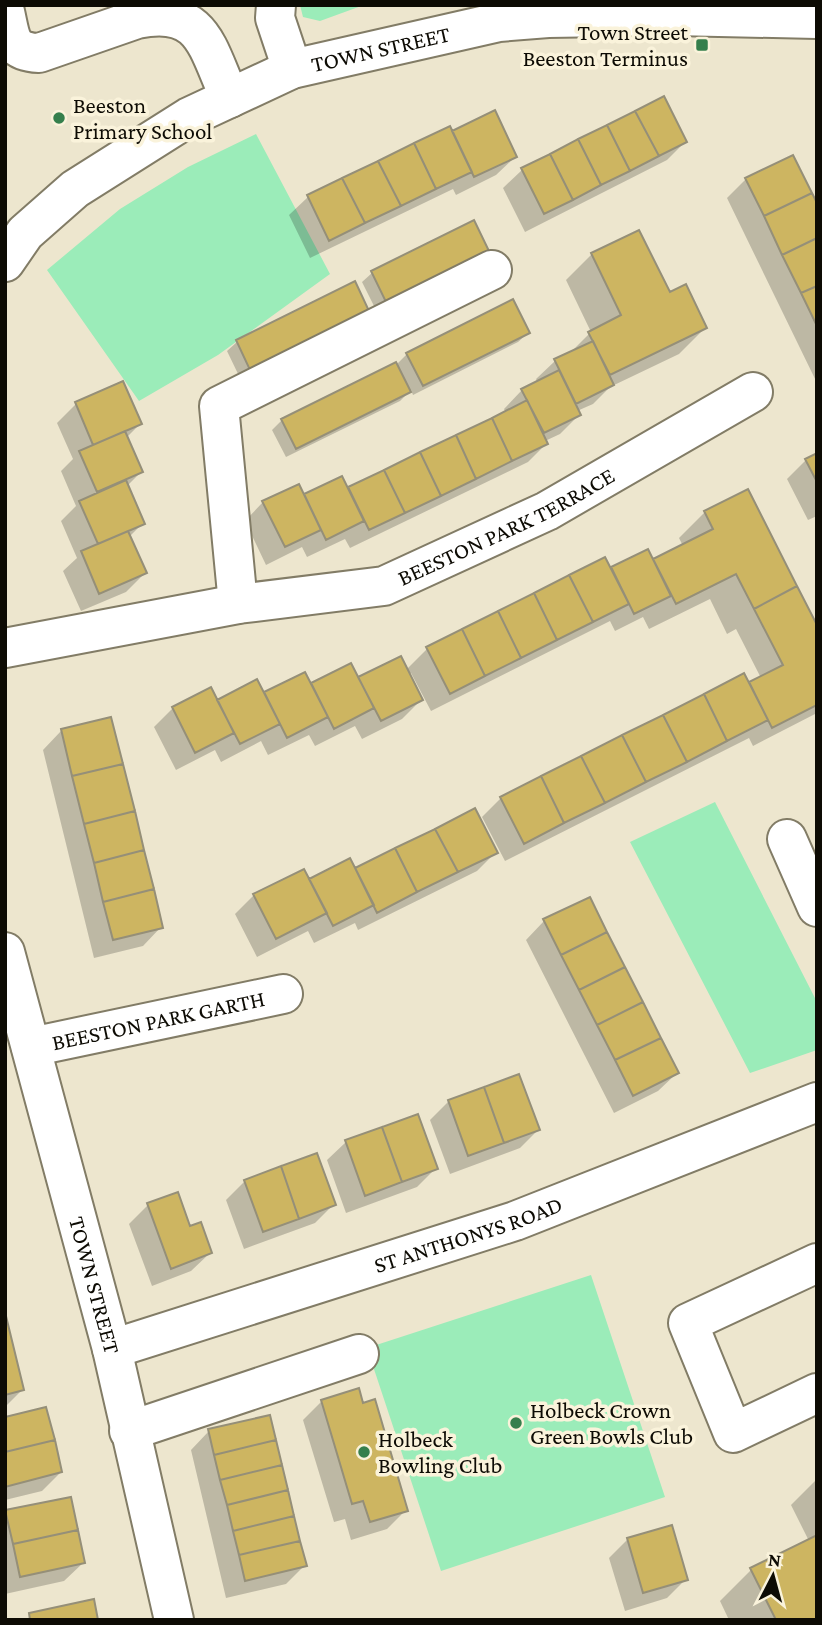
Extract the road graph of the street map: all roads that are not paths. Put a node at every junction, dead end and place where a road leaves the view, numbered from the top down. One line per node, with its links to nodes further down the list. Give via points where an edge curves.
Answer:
1 (276, 5): 6 (street, via 275,18)
2 (5, 12): 7 (street, via 12,40 21,51 30,52 137,19 181,19 203,36)
3 (739, 12): 4 (street, TOWN STREET, via 499,22); 5 (street, TOWN STREET)
4 (438, 19): 6 (street, TOWN STREET)
5 (817, 19)
6 (292, 69): 7 (street, TOWN STREET)
7 (230, 97): 8 (street, TOWN STREET, via 189,117 75,189)
8 (12, 242)
9 (492, 270): 11 (street, via 219,407)
10 (753, 392): 11 (street, BEESTON PARK TERRACE, via 547,511 384,586)
11 (238, 604): 12 (street, BEESTON PARK TERRACE)
12 (5, 648)
13 (787, 839): 14 (street)
14 (817, 907)
15 (5, 952): 17 (street, TOWN STREET)
16 (283, 994): 17 (street, BEESTON PARK GARTH)
17 (31, 1046): 20 (street, TOWN STREET)
18 (817, 1102): 20 (street, ST ANTHONYS ROAD, via 515,1221)
19 (817, 1263): 22 (street, via 688,1323 733,1433)
20 (112, 1349): 23 (street, TOWN STREET)
21 (359, 1354): 23 (street)
22 (817, 1393)
23 (130, 1431): 24 (street, TOWN STREET)
24 (174, 1620)

